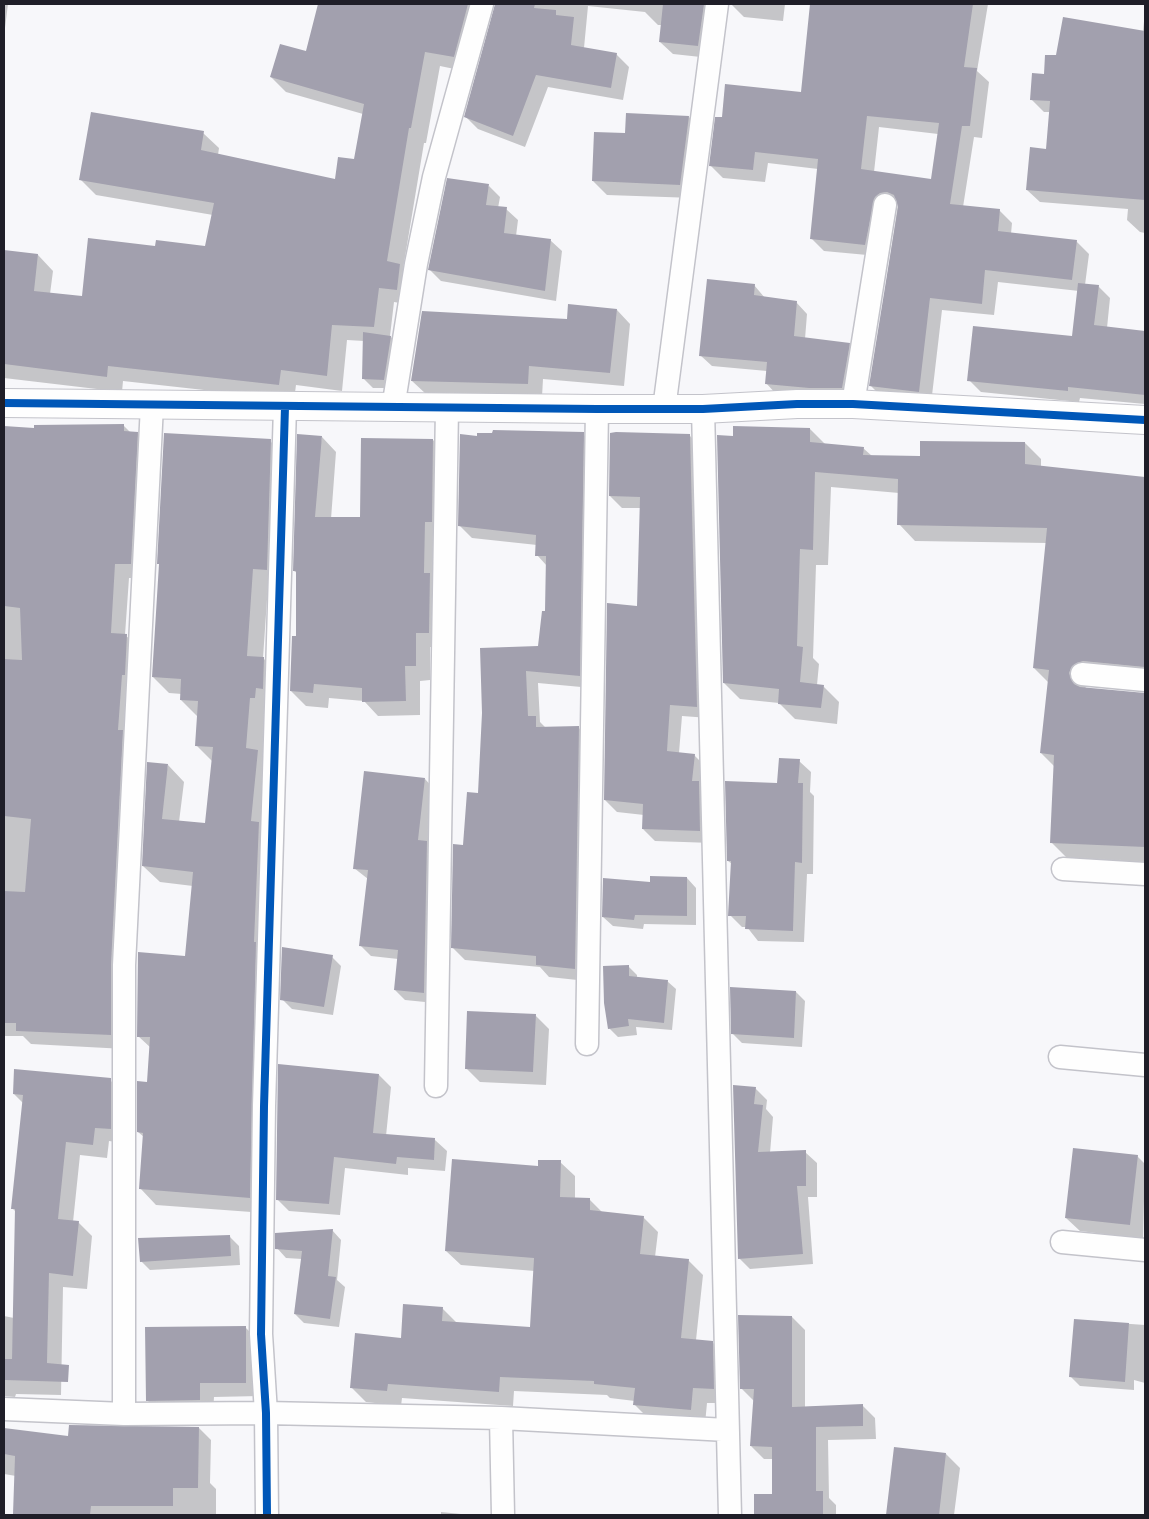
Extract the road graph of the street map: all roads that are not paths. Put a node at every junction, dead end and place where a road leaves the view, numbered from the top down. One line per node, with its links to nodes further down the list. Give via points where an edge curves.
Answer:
1 (482, 4): 8 (street, via 432,187)
2 (716, 4): 11 (street)
3 (885, 205): 5 (street)
4 (4, 403): 6 (street)
5 (853, 404): 12 (street); 13 (street)
6 (152, 405): 7 (street); 26 (street, via 124,965)
7 (285, 407): 8 (street); 25 (street, via 264,1106 261,1334)
8 (393, 408): 9 (street)
9 (447, 408): 10 (street); 21 (street)
10 (597, 409): 11 (street); 18 (street)
11 (664, 409): 12 (street)
12 (703, 409): 28 (street)
13 (1145, 420)
14 (1082, 674): 15 (street)
15 (1145, 680)
16 (1062, 870): 17 (street)
17 (1145, 874)
18 (587, 1044)
19 (1060, 1057): 20 (street)
20 (1145, 1066)
21 (436, 1086)
22 (1062, 1242): 23 (street)
23 (1145, 1250)
24 (4, 1409): 26 (street)
25 (266, 1413): 26 (street); 27 (street); 29 (street)
26 (124, 1414)
27 (501, 1418): 28 (street); 30 (street)
28 (727, 1430): 31 (street)
29 (267, 1515)
30 (504, 1515)
31 (730, 1515)

